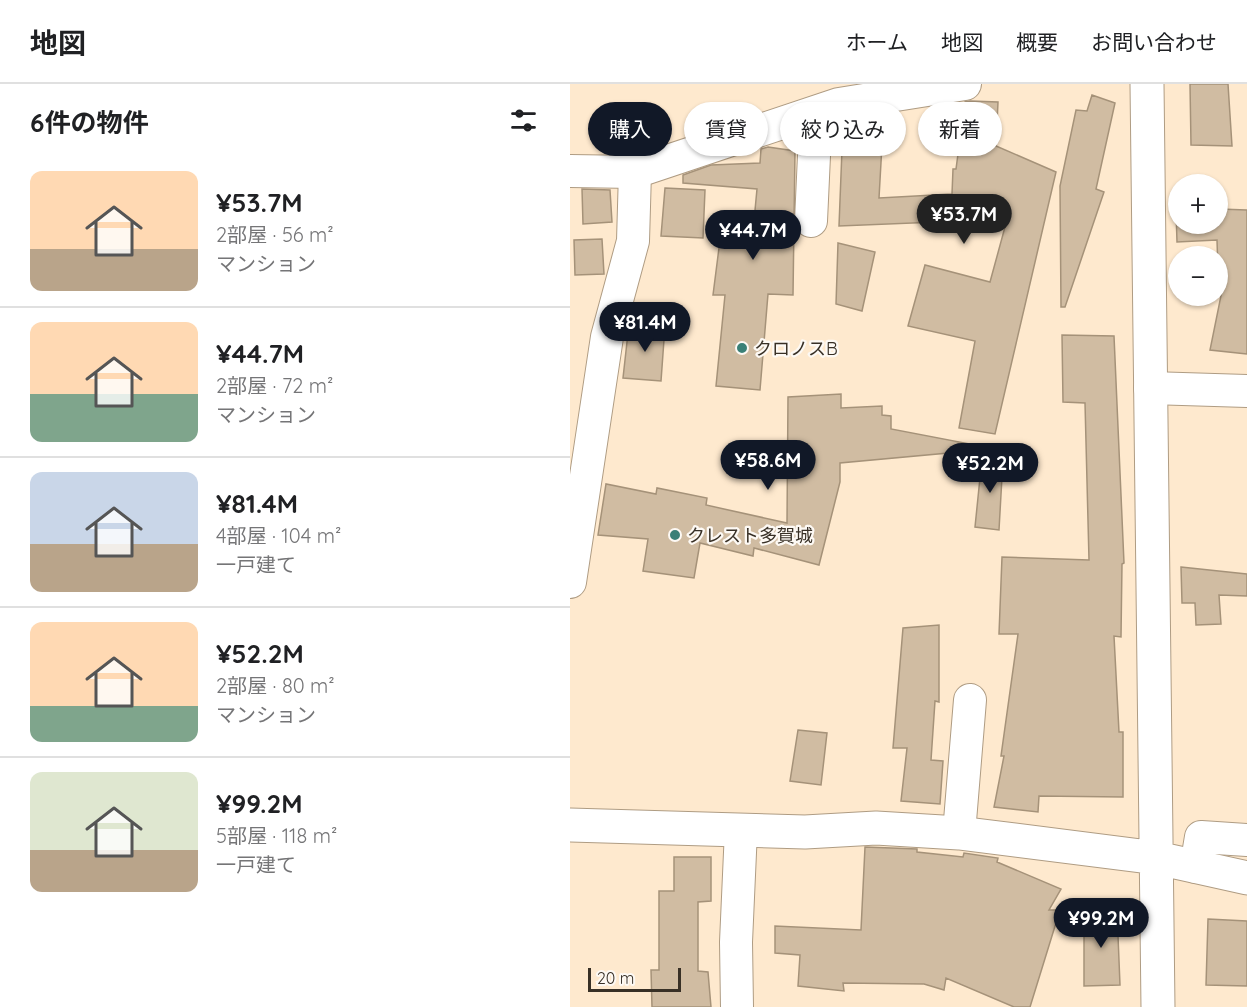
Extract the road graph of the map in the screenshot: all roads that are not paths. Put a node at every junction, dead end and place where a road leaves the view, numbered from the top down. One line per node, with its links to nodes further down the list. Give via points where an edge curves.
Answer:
1 (965, 84): 3 (street)
2 (1147, 84): 7 (street)
3 (831, 100): 5 (street); 6 (street)
4 (570, 171): 5 (street)
5 (635, 172): 9 (street, via 633,241 607,337)
6 (811, 222)
7 (1150, 388): 8 (street); 15 (street)
8 (1247, 391)
9 (570, 582)
10 (970, 700): 13 (street)
11 (570, 825): 12 (street)
12 (741, 830): 13 (street, via 876,828); 18 (street)
13 (959, 833): 15 (street)
14 (1247, 840): 16 (street, via 1201,837)
15 (1157, 858): 16 (street); 19 (street)
16 (1196, 867): 17 (street)
17 (1247, 878)
18 (737, 1007)
19 (1158, 1007)

